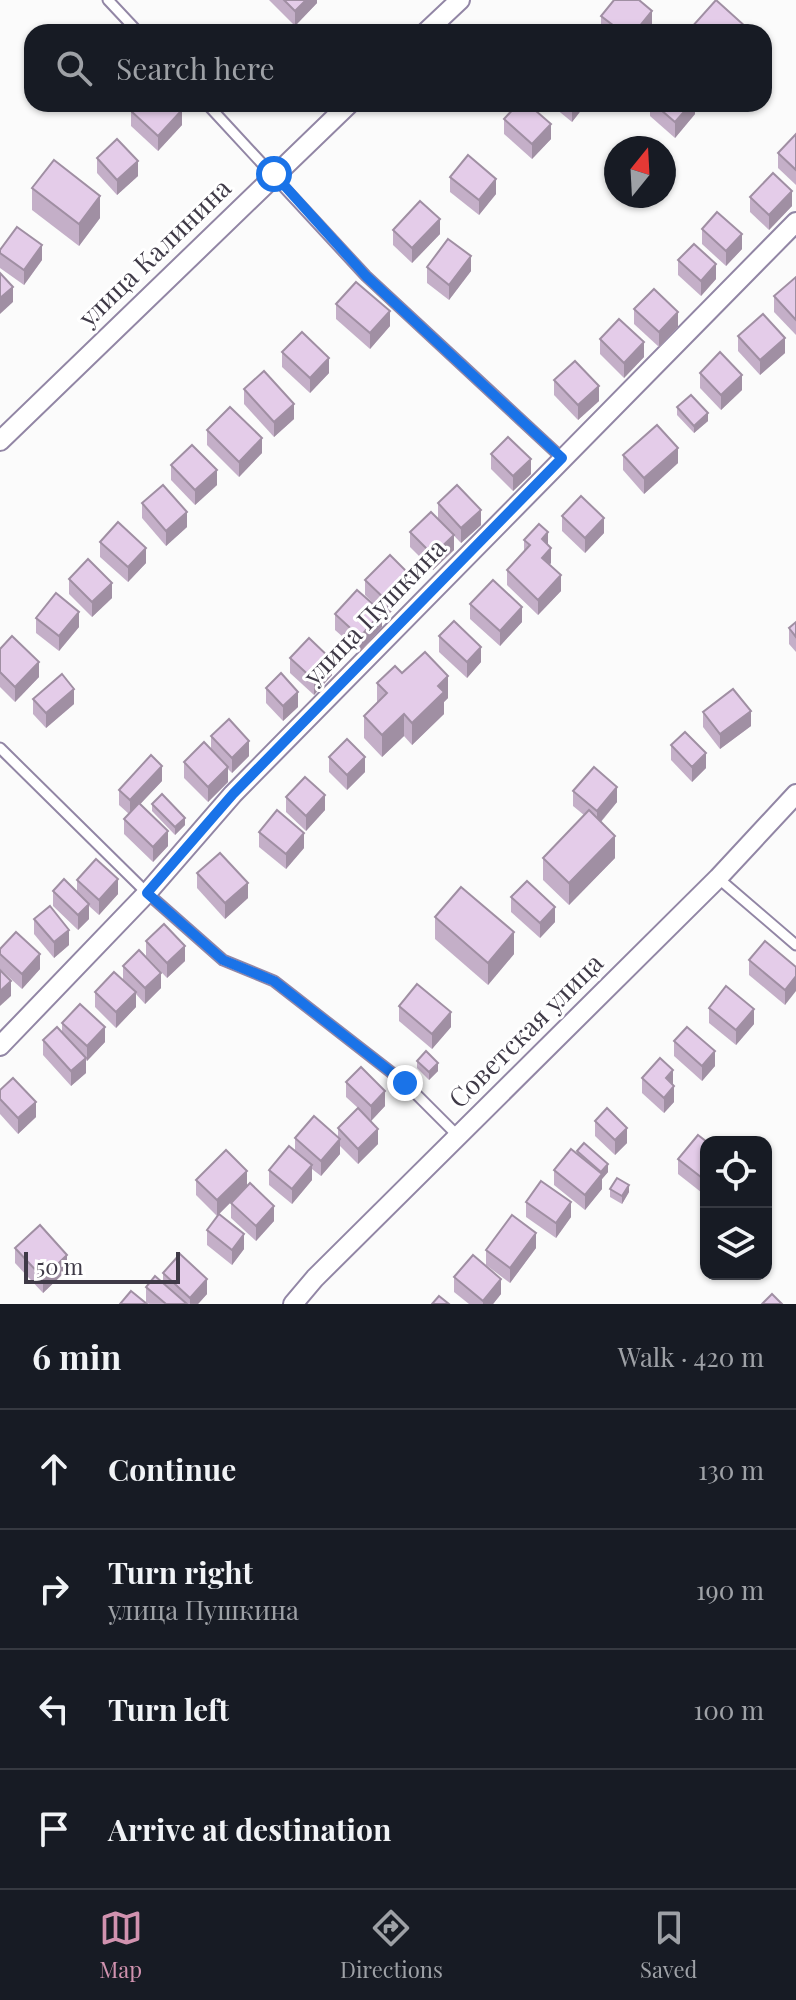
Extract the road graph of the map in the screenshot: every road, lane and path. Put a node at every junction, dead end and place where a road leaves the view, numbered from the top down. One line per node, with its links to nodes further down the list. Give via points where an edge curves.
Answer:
1 (108, 0): 3 (lane)
2 (460, 0): 4 (street)
3 (130, 24)
4 (434, 24)
5 (215, 112): 7 (lane)
6 (340, 112): 7 (street, улица Калинина)
7 (274, 174): 9 (street, улица Калинина); 10 (lane, via 366,276)
8 (796, 222): 10 (street, улица Пушкина)
9 (0, 441)
10 (562, 458): 14 (street, улица Пушкина, via 233,794)
11 (0, 748): 14 (lane)
12 (796, 794): 13 (street, Советская улица)
13 (718, 878): 15 (lane); 17 (street, Советская улица)
14 (147, 893): 16 (street, улица Пушкина); 17 (lane, via 223,960 274,981 405,1083)
15 (796, 945)
16 (0, 1046)
17 (458, 1136): 18 (street, Советская улица)
18 (293, 1304)

